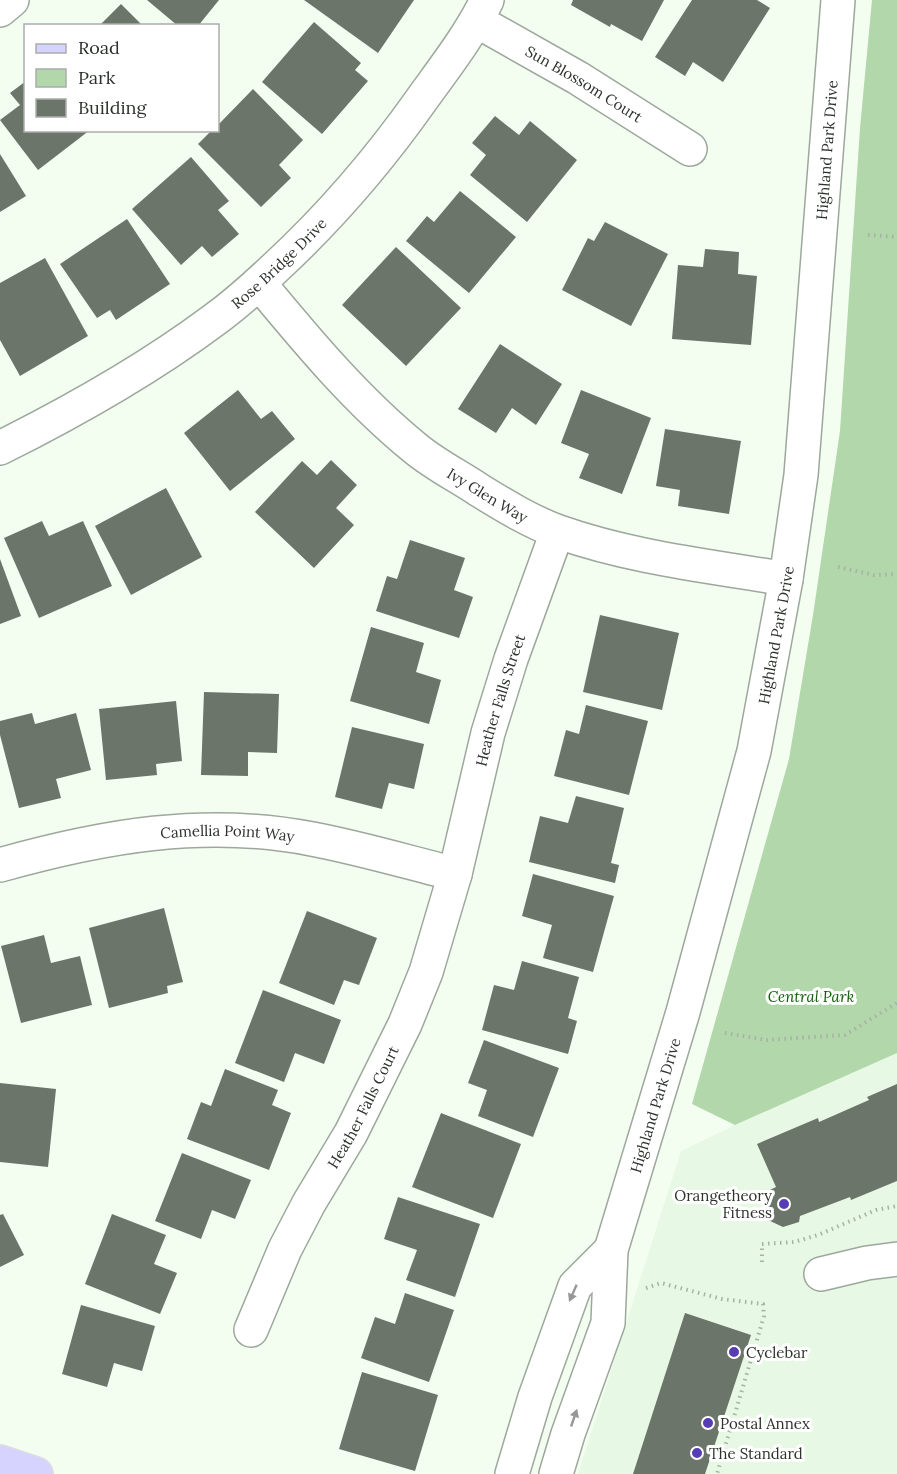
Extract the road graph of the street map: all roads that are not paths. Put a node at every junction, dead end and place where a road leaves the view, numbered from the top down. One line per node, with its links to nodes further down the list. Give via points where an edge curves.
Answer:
1 (12, 0): 3 (street)
2 (838, 0): 9 (street, Highland Park Drive, via 801,475)
3 (0, 10)
4 (482, 11): 5 (street, Sun Blossom Court); 6 (street, Rose Bridge Drive, via 361,179)
5 (690, 149)
6 (259, 283): 7 (street, Rose Bridge Drive, via 151,363); 8 (street, Ivy Glen Way, via 335,371 416,449 528,519)
7 (0, 448)
8 (557, 532): 9 (street, Ivy Glen Way, via 646,556); 11 (street, Heather Falls Street, via 488,733)
9 (786, 579): 12 (street, Highland Park Drive, via 754,751 683,1012)
10 (0, 865): 11 (street, Camellia Point Way, via 92,842 143,834 221,830 311,838)
11 (455, 874): 15 (street, Heather Falls Court, via 426,972 405,1024 351,1133 285,1250)
12 (611, 1250): 18 (street, Highland Park Drive, one-way to 18, via 575,1286); 19 (street, Highland Park Drive, one-way to 12, via 608,1323)
13 (897, 1259): 14 (street)
14 (821, 1274)
15 (251, 1330)
16 (0, 1462): 17 (main road)
17 (36, 1474)
18 (512, 1474)
19 (556, 1474)

